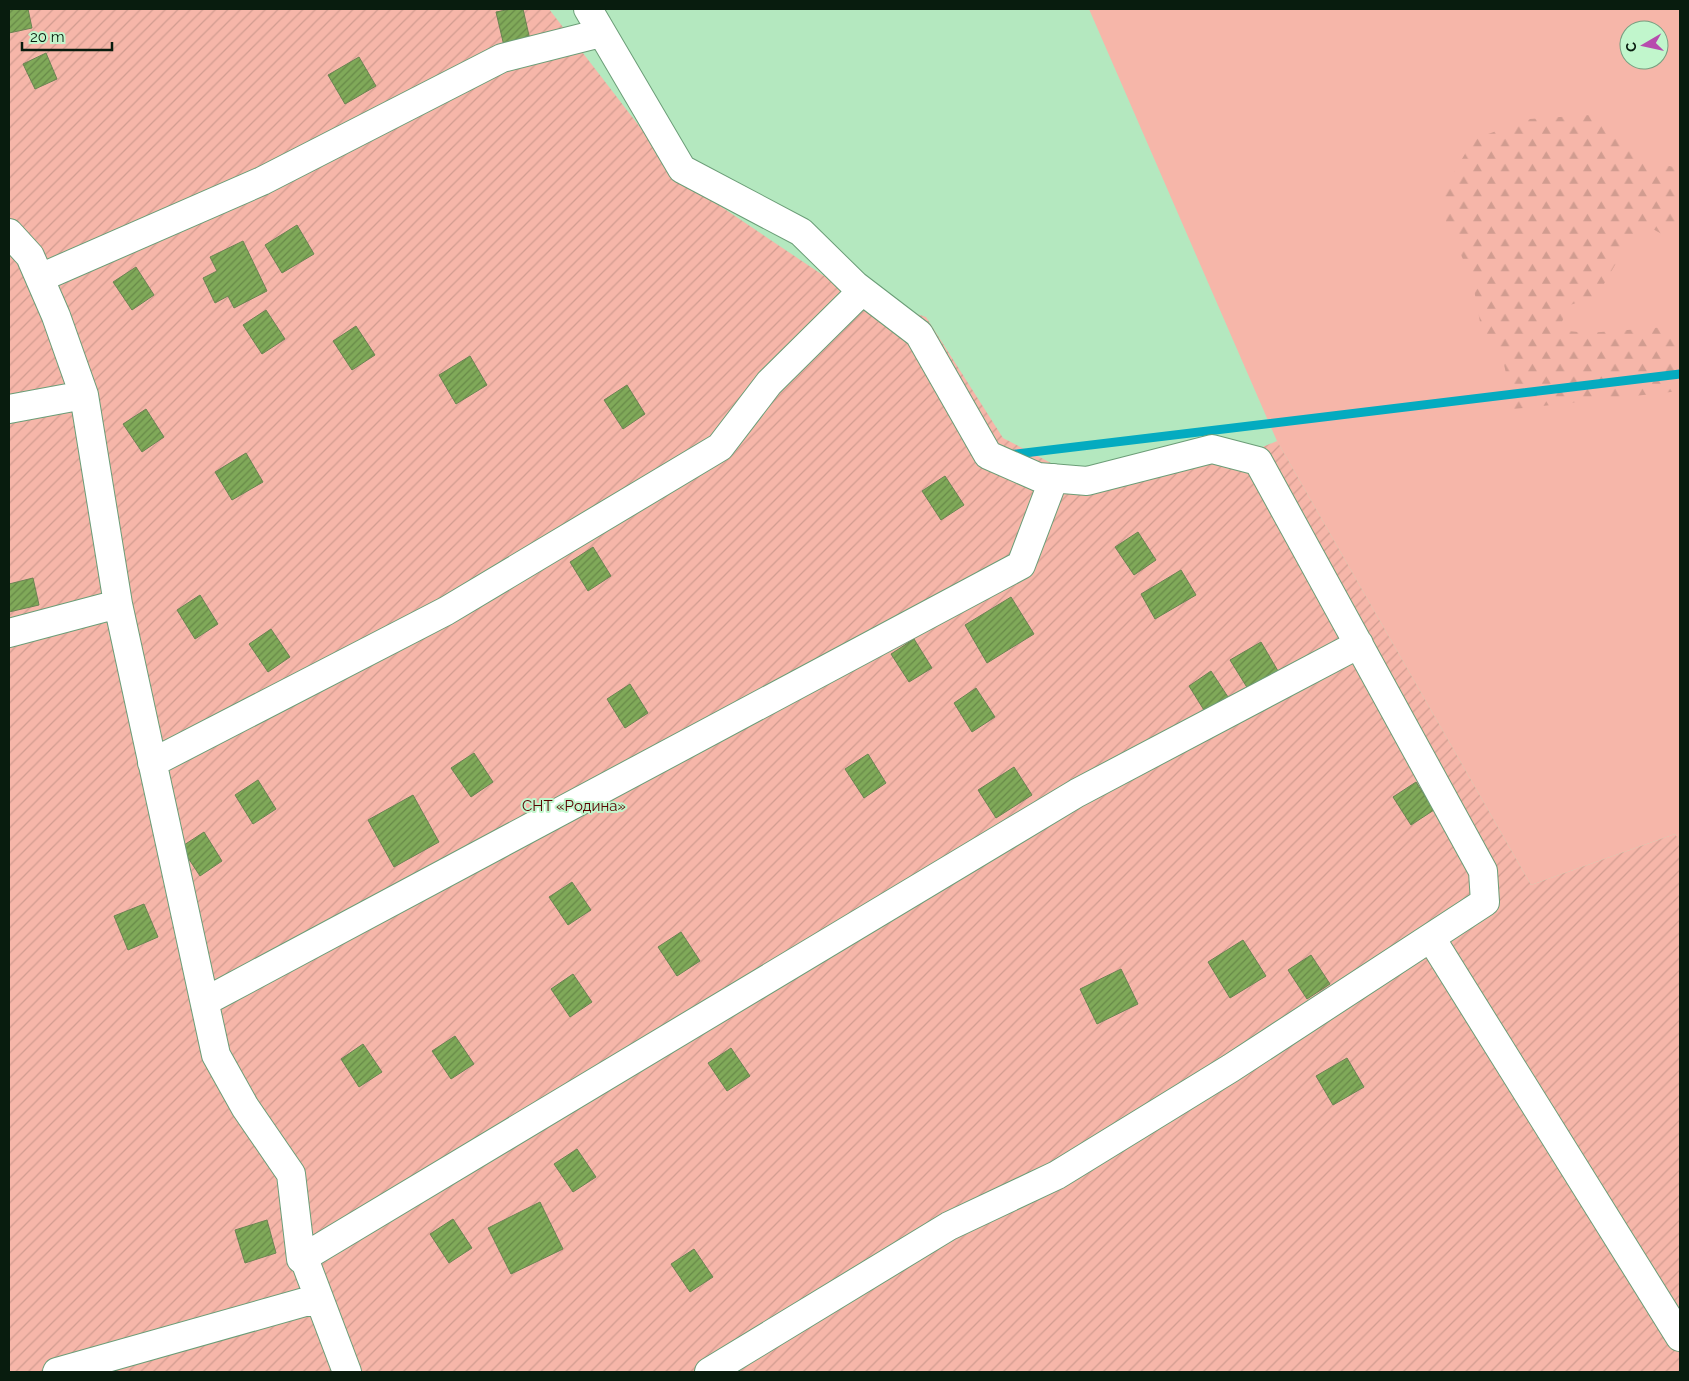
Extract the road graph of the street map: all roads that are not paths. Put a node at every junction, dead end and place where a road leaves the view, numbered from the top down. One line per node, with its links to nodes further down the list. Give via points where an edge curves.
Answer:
1 (588, 9): 2 (lane)
2 (602, 33): 4 (lane, via 502,58 262,181); 5 (lane, via 682,169 801,232)
3 (9, 233): 4 (lane, via 30,256)
4 (40, 278): 6 (lane)
5 (862, 291): 8 (lane, via 919,334 988,455 1038,476); 12 (lane, via 768,383 720,447 446,611)
6 (84, 395): 7 (lane); 9 (lane)
7 (9, 409)
8 (1054, 478): 11 (lane, via 1087,481 1212,449 1258,461); 14 (lane, via 1021,565)
9 (118, 604): 10 (lane); 12 (lane)
10 (9, 633)
11 (1359, 644): 13 (lane, via 1483,871 1485,902); 15 (lane, via 1069,798)
12 (152, 763): 14 (lane)
13 (1431, 938): 17 (lane); 20 (lane, via 1231,1068 1056,1175 948,1226)
14 (206, 1001): 15 (lane, via 216,1055 245,1107 291,1174)
15 (301, 1259): 16 (lane, via 305,1261)
16 (319, 1298): 18 (lane); 19 (lane)
17 (1680, 1337)
18 (57, 1372)
19 (347, 1372)
20 (709, 1372)

